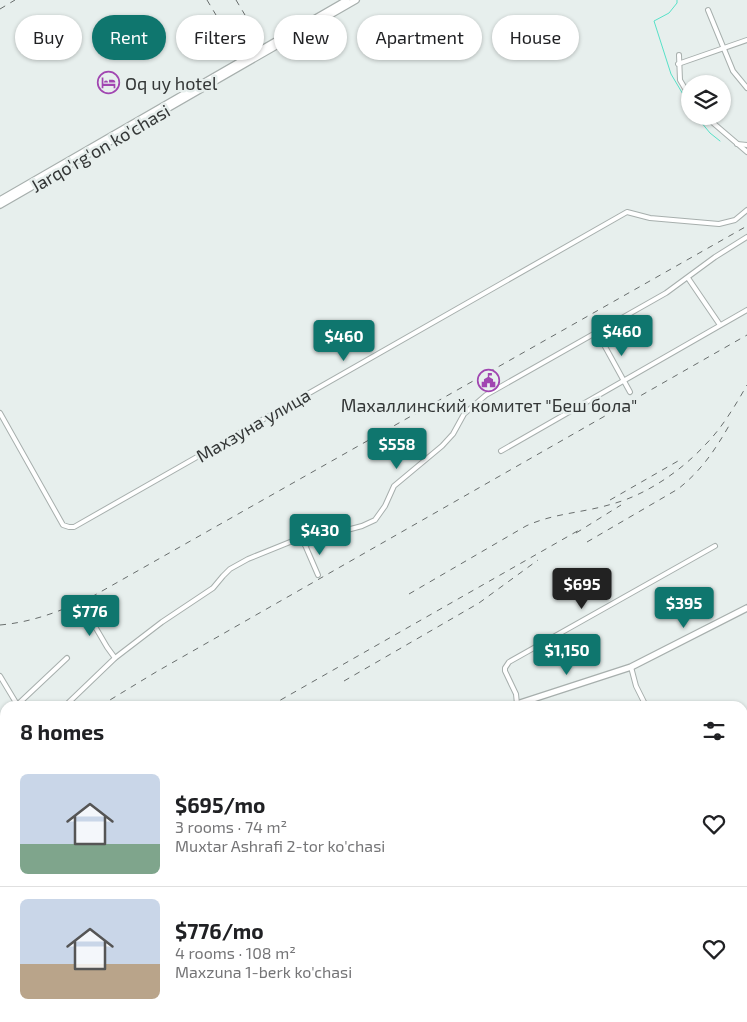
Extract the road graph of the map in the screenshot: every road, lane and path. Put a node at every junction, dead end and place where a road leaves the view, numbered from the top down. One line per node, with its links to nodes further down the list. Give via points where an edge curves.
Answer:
1 (347, 0): 14 (main road, Jarqo'rg'on ko'chasi)
2 (356, 0): 15 (main road, Jarqo'rg'on ko'chasi)
3 (708, 10): 5 (street)
4 (747, 40): 5 (street)
5 (724, 48): 7 (street); 9 (street, via 733,71)
6 (679, 54): 7 (street)
7 (678, 64): 8 (street)
8 (681, 82)
9 (747, 88)
10 (715, 125): 11 (street)
11 (735, 143): 12 (street); 13 (street)
12 (747, 145)
13 (747, 152)
14 (0, 200)
15 (0, 205)
16 (747, 210): 24 (street, Махзуна улица, via 735,220 719,224 650,218 627,212 74,527 63,525)
17 (747, 237): 18 (street)
18 (688, 278): 20 (street); 21 (street)
19 (747, 310): 20 (street)
20 (720, 325): 22 (street)
21 (598, 332): 22 (street); 26 (street, via 486,395 464,414 442,446 394,486 386,506 375,520)
22 (624, 381): 23 (street); 25 (street)
23 (630, 392)
24 (0, 413)
25 (501, 451)
26 (305, 544): 28 (street); 32 (street, via 295,540 237,565 213,588)
27 (715, 546): 38 (street, via 509,662 505,671)
28 (318, 575)
29 (83, 606): 32 (street)
30 (747, 608): 33 (main road)
31 (67, 658): 36 (street)
32 (115, 658): 37 (street)
33 (630, 667): 39 (main road); 40 (street)
34 (0, 676): 35 (street)
35 (14, 701)
36 (22, 701)
37 (70, 701)
38 (517, 701)
39 (529, 701)
40 (644, 701)

